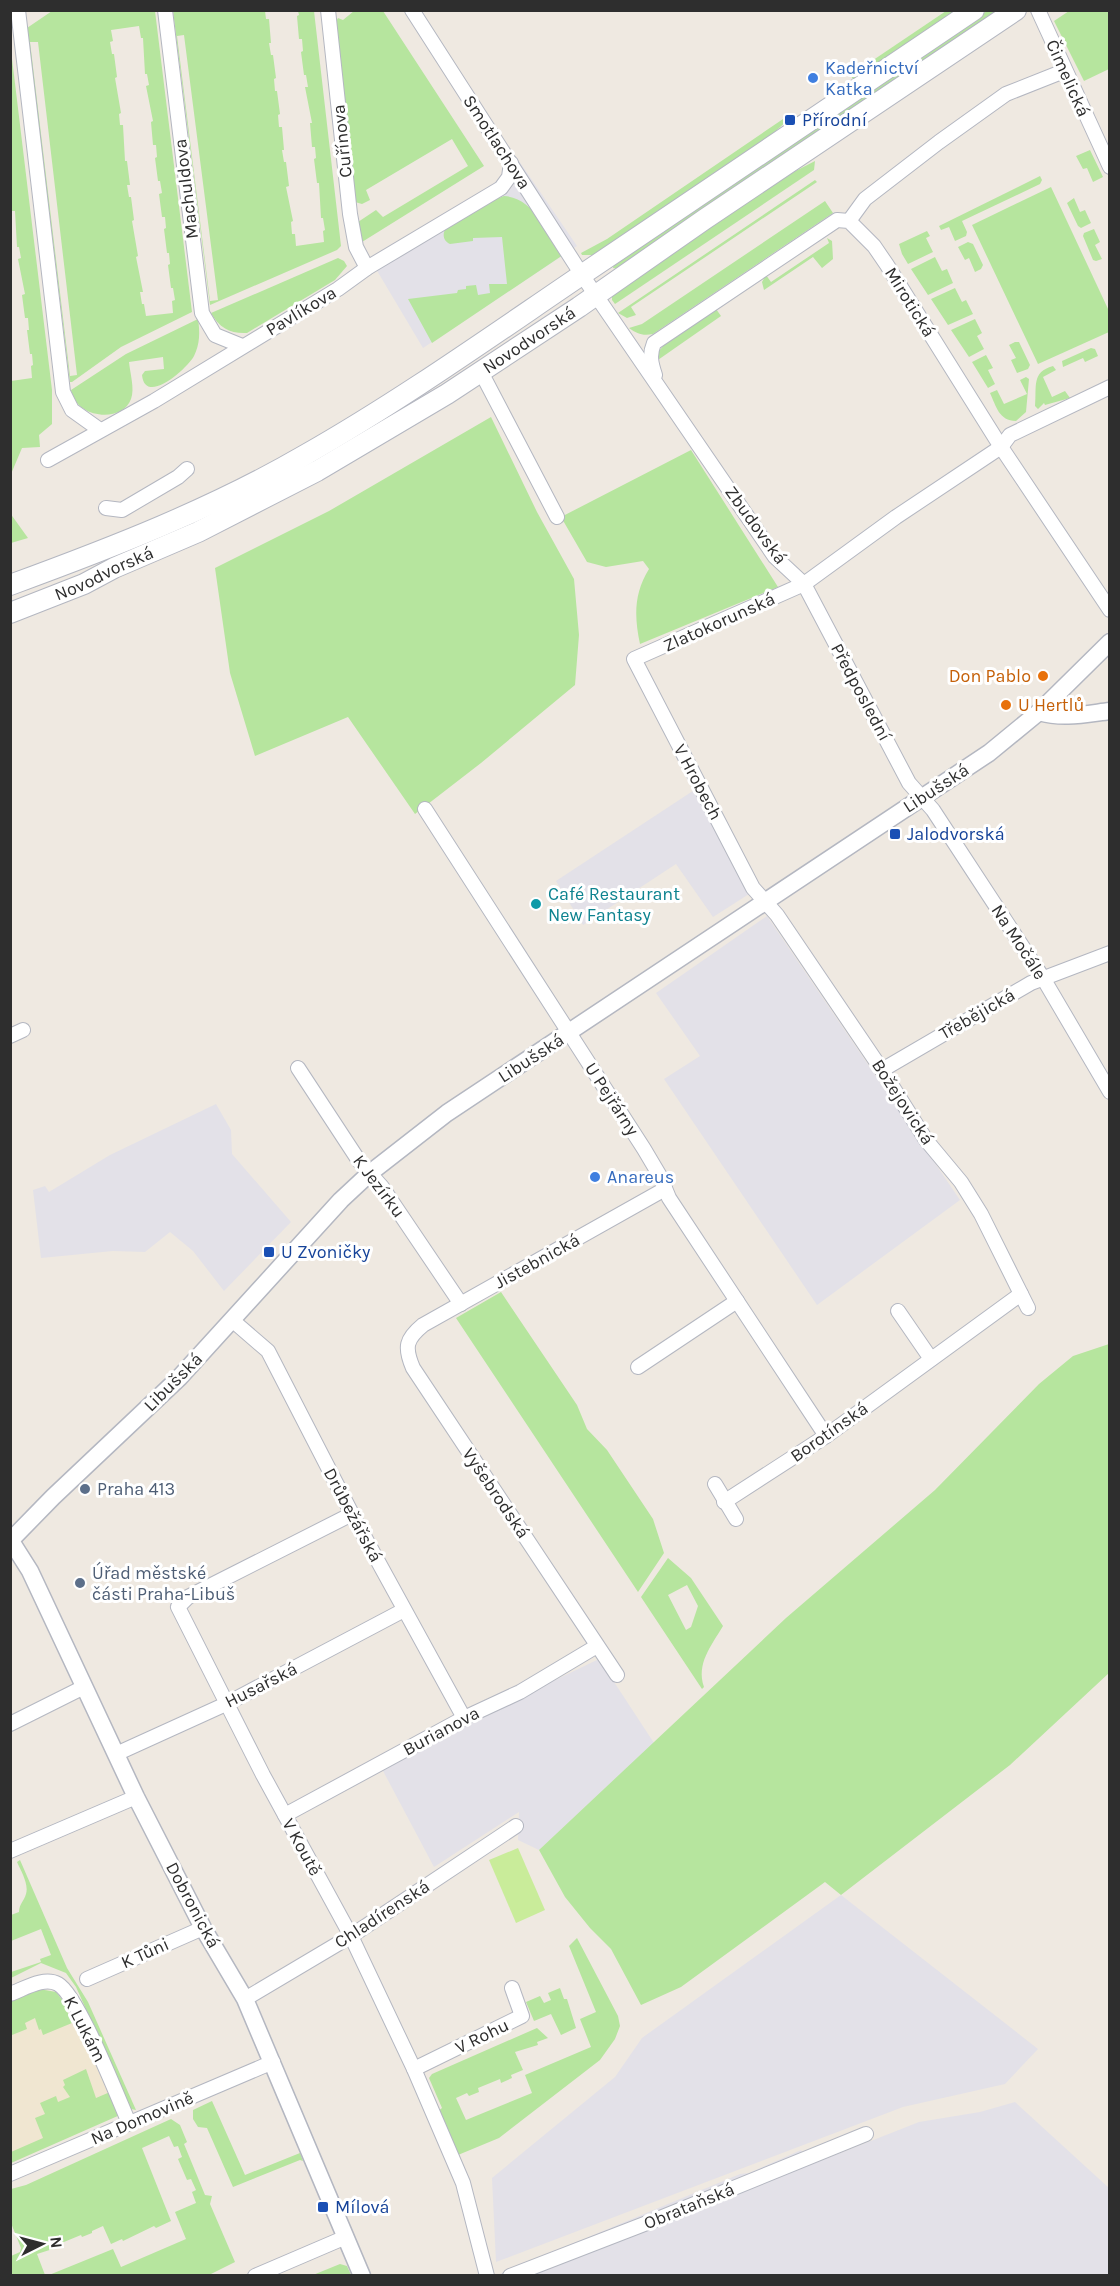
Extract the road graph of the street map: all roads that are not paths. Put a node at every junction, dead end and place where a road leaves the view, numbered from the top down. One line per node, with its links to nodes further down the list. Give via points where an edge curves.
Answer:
1 (18, 10): 21 (street, via 63,392 72,410)
2 (165, 10): 17 (street, Machuldova, via 202,313 215,335)
3 (328, 10): 14 (street, Cuřínova, via 350,214 356,247)
4 (412, 10): 9 (street, Smotlachova)
5 (974, 10): 15 (main road, Novodvorská)
6 (1016, 10): 16 (main road, Novodvorská)
7 (1040, 16): 8 (street, Čimelická)
8 (1064, 71): 10 (street, Čimelická); 13 (street, via 1006,94 865,199)
9 (511, 163): 11 (street, via 509,177); 12 (street, Smotlachova)
10 (1110, 167)
11 (501, 188): 12 (street, via 513,187); 14 (street, Pavlíkova)
12 (536, 203): 15 (street, Smotlachova)
13 (849, 220): 19 (street, Zbudovská, via 837,220 654,342 651,361); 22 (street, Mirotická, via 887,265)
14 (367, 268): 17 (street, Pavlíkova)
15 (582, 275): 16 (street, Zbudovská); 28 (main road, Novodvorská, via 437,373 305,455 187,516)
16 (596, 295): 18 (main road, Novodvorská); 19 (street, Zbudovská)
17 (242, 346): 21 (street, Pavlíkova)
18 (481, 372): 26 (street); 30 (main road, Novodvorská, via 317,471 208,527 84,584)
19 (657, 383): 27 (street, Zbudovská, via 775,557)
20 (1110, 387): 22 (street, via 1010,435)
21 (100, 430): 23 (street, Pavlíkova)
22 (1001, 447): 27 (street); 29 (street, Mirotická)
23 (48, 460)
24 (187, 469): 25 (street, via 122,510)
25 (106, 508)
26 (557, 517)
27 (804, 584): 32 (street, Zlatokorunská); 35 (street, Předposlední, via 909,783)
28 (10, 585)
29 (1110, 610)
30 (10, 612)
31 (1110, 642): 34 (street, Libušská)
32 (634, 659): 37 (street, V Hrobech, via 753,888)
33 (1110, 711): 34 (street, via 1071,716)
34 (1039, 712): 35 (street, Libušská, via 989,753)
35 (922, 797): 37 (street, Libušská); 39 (street, Na Močále)
36 (425, 809): 40 (street, U Pejřárny)
37 (765, 902): 40 (street, Libušská); 42 (street, Božejovická)
38 (1110, 953): 39 (street, Třebějická)
39 (1043, 978): 42 (street, Třebějická); 43 (street, Na Močále)
40 (569, 1033): 44 (street, Libušská, via 447,1113); 45 (street, U Pejřárny, via 644,1149)
41 (298, 1068): 44 (street, K Jezírku)
42 (882, 1070): 46 (street, Božejovická, via 926,1140 961,1182 981,1214)
43 (1110, 1092)
44 (370, 1173): 48 (street, K Jezírku); 51 (street, Libušská, via 315,1226)
45 (664, 1189): 47 (street, U Pejřárny); 48 (street, Jistebnická)
46 (1021, 1294): 49 (street, Božejovická); 53 (street, Borotínská)
47 (737, 1301): 54 (street); 55 (street, U Pejřárny)
48 (461, 1304): 52 (street, Jistebnická)
49 (1028, 1308)
50 (898, 1311): 53 (street)
51 (232, 1320): 58 (street, Drůbežářská, via 267,1351); 60 (street, Libušská, via 179,1378)
52 (410, 1335): 62 (street, Vyšebrodská, via 408,1348 413,1368)
53 (931, 1359): 55 (street, Borotínská)
54 (638, 1367)
55 (826, 1436): 57 (street, Borotínská)
56 (715, 1484): 57 (street)
57 (724, 1502): 59 (street)
58 (352, 1514): 61 (street, Drůbežářská); 65 (street, V Koutě, via 188,1597 178,1607)
59 (736, 1519)
60 (11, 1541): 64 (street, Dobronická, via 30,1571)
61 (404, 1610): 65 (street, Husařská); 66 (street, Drůbežářská)
62 (597, 1646): 63 (street, Vyšebrodská); 66 (street, Burianova, via 520,1692)
63 (617, 1676)
64 (84, 1687): 67 (street); 68 (street, Dobronická)
65 (226, 1704): 68 (street, Husařská); 70 (street, V Koutě)
66 (464, 1718): 70 (street, Burianova)
67 (10, 1724)
68 (116, 1754): 69 (street, Dobronická)
69 (136, 1797): 72 (street); 73 (street, Dobronická)
70 (285, 1815): 74 (street, V Koutě)
71 (516, 1826): 74 (street, Chladírenská)
72 (10, 1851)
73 (203, 1928): 75 (street, K Tůni); 78 (street, Dobronická)
74 (351, 1936): 78 (street, Chladírenská); 80 (street, V Koutě)
75 (87, 1979)
76 (512, 1988): 80 (street, V Rohu, via 522,2016)
77 (10, 1994): 81 (street, K Lukám, via 42,1981 57,1983 65,1990 81,2016)
78 (245, 1999): 79 (street, Dobronická)
79 (273, 2062): 81 (street, Na Domovině); 84 (street, Dobronická)
80 (414, 2068): 87 (street, V Koutě, via 464,2183)
81 (129, 2123): 83 (street, Na Domovině)
82 (866, 2134): 88 (street, Obrataňská)
83 (10, 2174)
84 (346, 2237): 85 (street); 86 (street, Dobronická)
85 (255, 2276)
86 (362, 2276)
87 (487, 2276)
88 (510, 2276)

